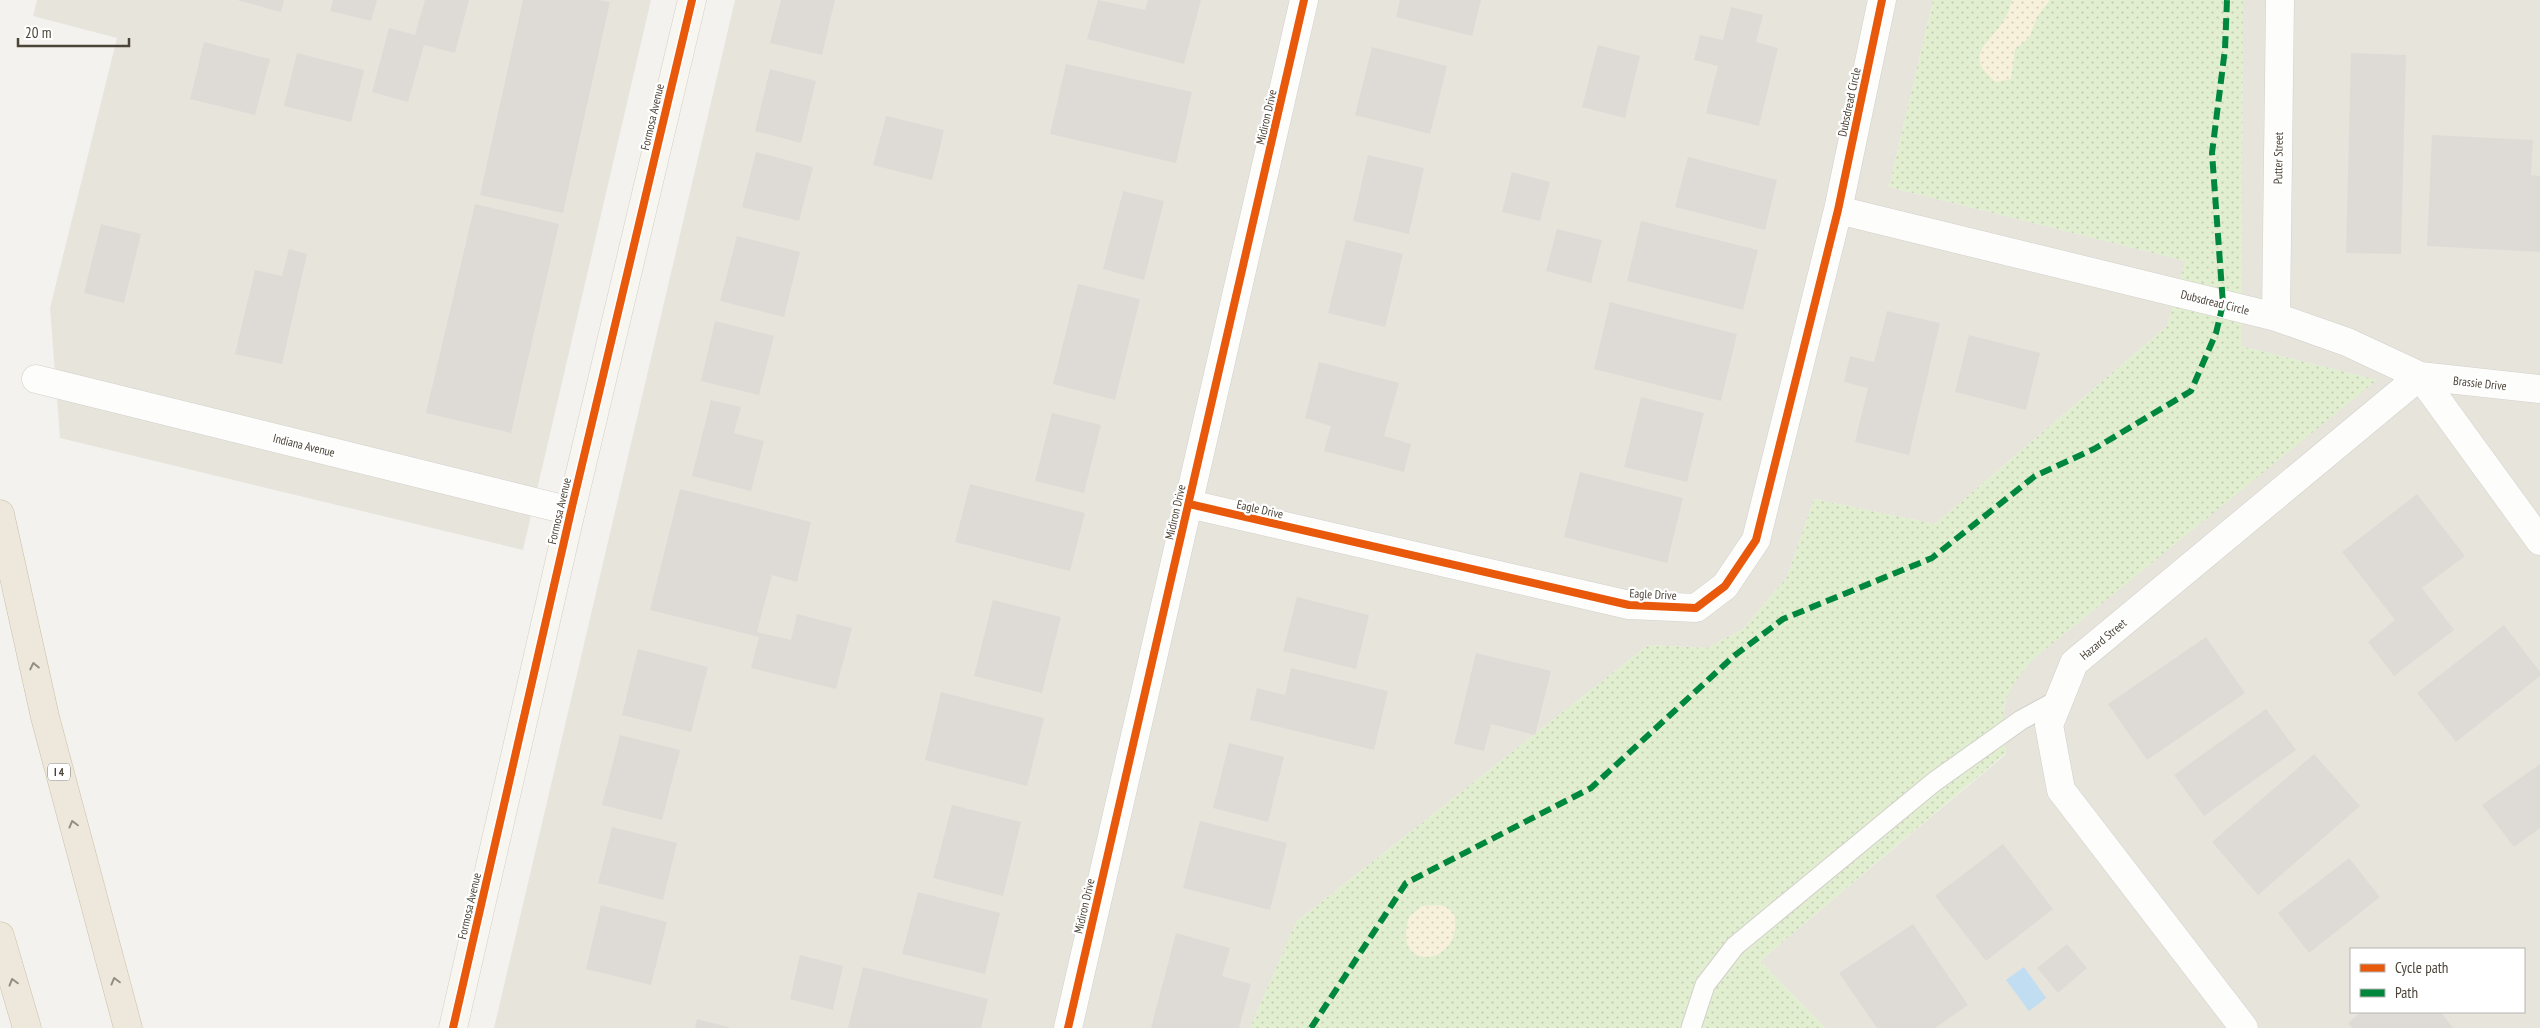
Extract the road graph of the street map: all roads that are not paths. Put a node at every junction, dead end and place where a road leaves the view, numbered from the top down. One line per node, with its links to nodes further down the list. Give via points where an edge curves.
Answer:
1 (692, 0): 11 (street, Formosa Avenue)
2 (1304, 0): 10 (street, Midiron Drive)
3 (1882, 0): 5 (street, Dubsdread Circle)
4 (2280, 0): 6 (street, Putter Street)
5 (1838, 210): 6 (street, Dubsdread Circle); 10 (street, Eagle Drive, via 1756,540 1725,586 1696,608 1628,605)
6 (2276, 317): 7 (street, Dubsdread Circle, via 2347,342)
7 (2420, 376): 9 (street, Brassie Drive); 13 (street, Dubsdread Circle); 14 (street, Hazard Street, via 2074,663)
8 (36, 379): 11 (street, Indiana Avenue)
9 (2540, 390)
10 (1189, 504): 19 (street, Midiron Drive)
11 (571, 511): 18 (street, Formosa Avenue)
12 (0, 514): 17 (highway, I 4, one-way to 12, via 45,717)
13 (2540, 541)
14 (2058, 700): 20 (lane, via 2021,720 1934,782 1735,946 1705,985); 21 (street, Hazard Street, via 2049,724 2061,790)
15 (0, 936): 16 (highway, one-way to 15)
16 (27, 1028)
17 (128, 1028)
18 (453, 1028)
19 (1068, 1028)
20 (1691, 1028)
21 (2244, 1028)

